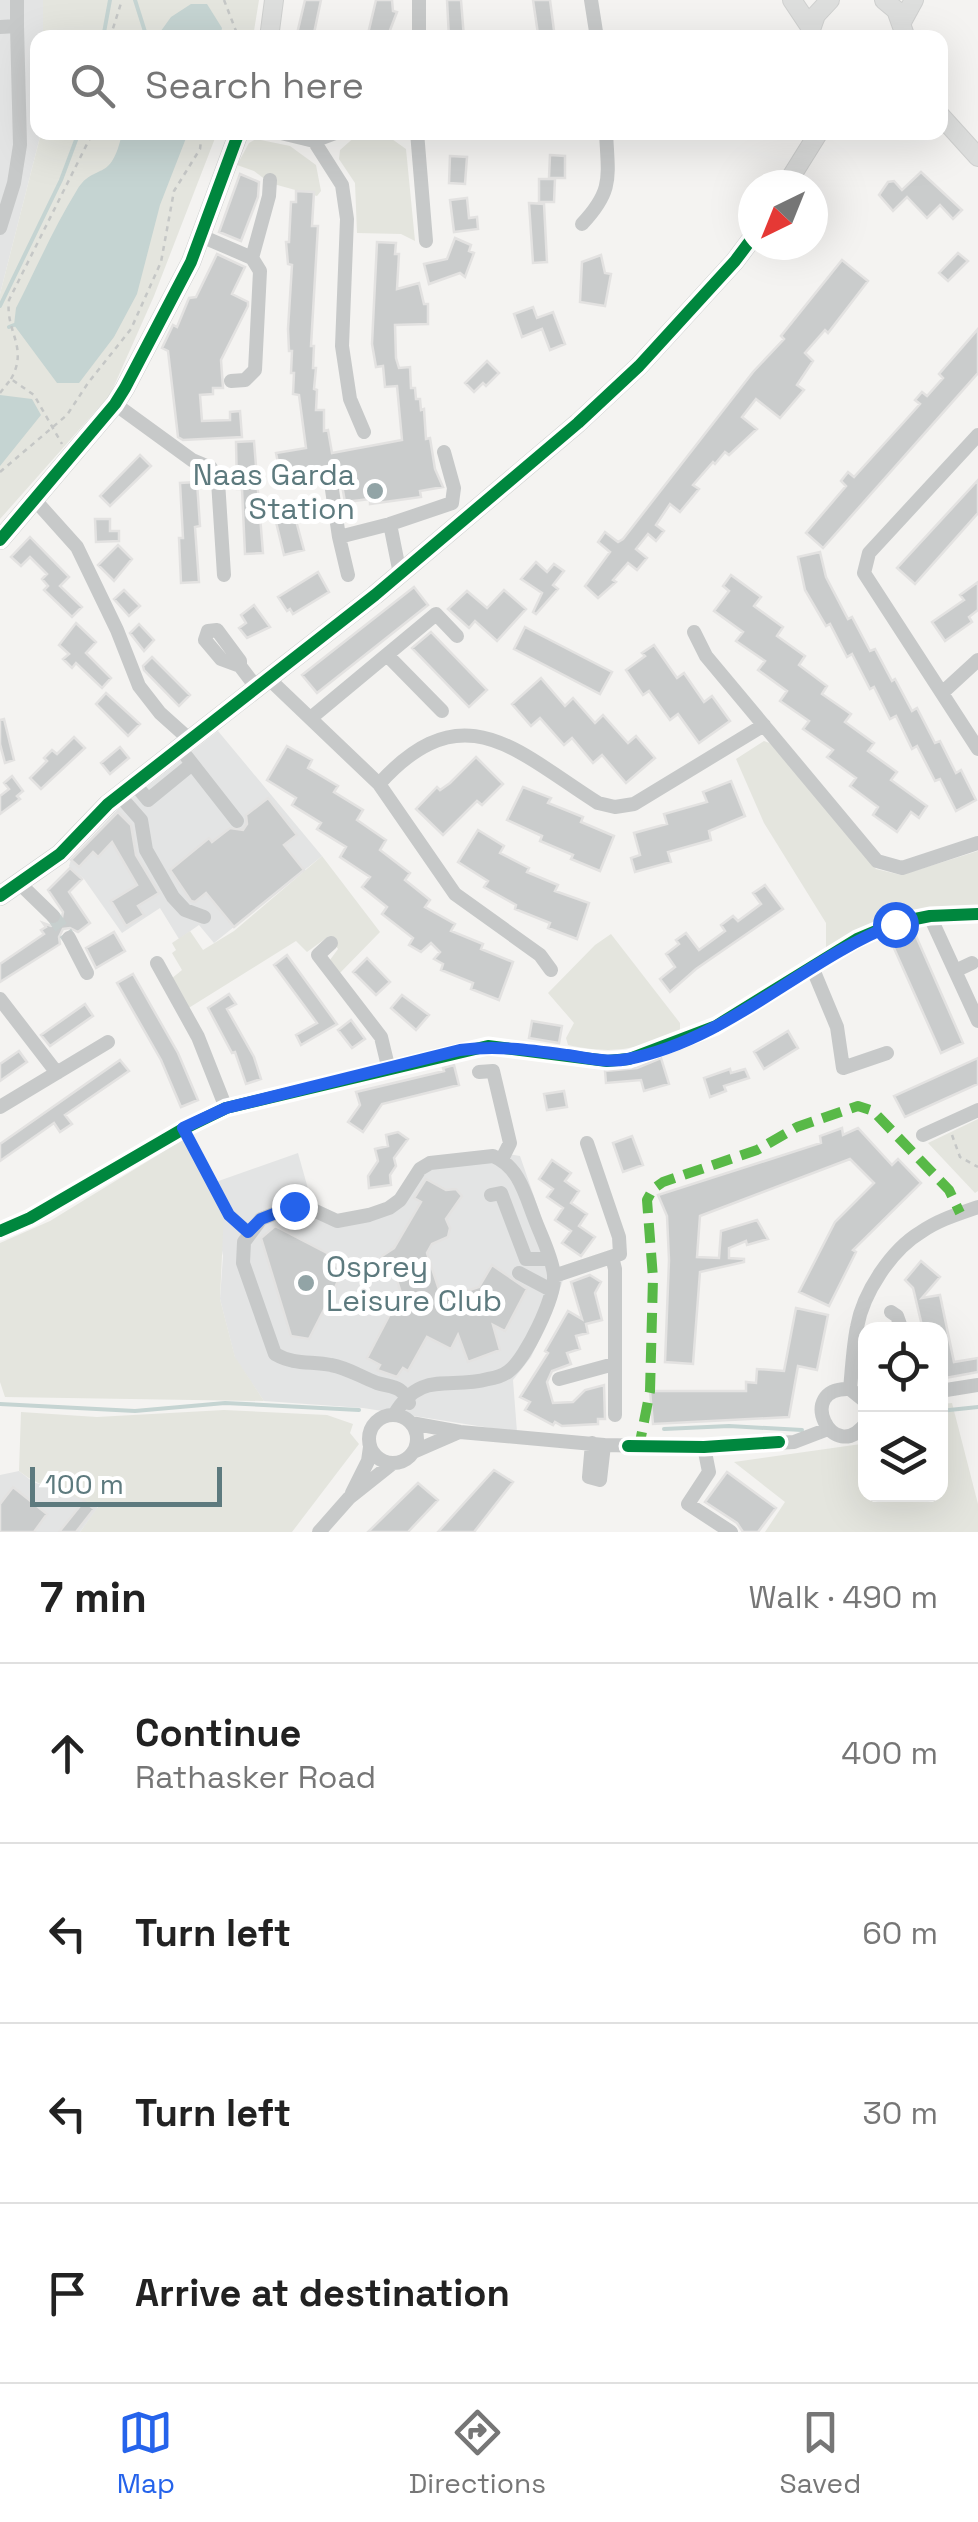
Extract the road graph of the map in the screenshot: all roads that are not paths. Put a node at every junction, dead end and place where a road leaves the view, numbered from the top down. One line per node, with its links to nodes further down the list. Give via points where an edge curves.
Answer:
1 (17, 0): 10 (street)
2 (274, 0): 11 (main road)
3 (419, 0): 12 (street)
4 (591, 0): 13 (street)
5 (792, 0): 14 (main road)
6 (830, 0): 15 (main road)
7 (884, 0): 16 (main road)
8 (914, 0): 16 (main road)
9 (0, 26): 10 (street)
10 (18, 26): 29 (street, via 20,145)
11 (270, 30)
12 (419, 30)
13 (596, 30)
14 (808, 30)
15 (810, 30)
16 (904, 30)
17 (948, 124): 25 (main road)
18 (236, 140): 30 (main road)
19 (307, 140): 23 (street)
20 (319, 140): 23 (street)
21 (418, 140): 31 (street)
22 (606, 140): 28 (street, via 608,188)
23 (314, 142): 36 (street, via 342,185 342,346 350,399)
24 (806, 142): 26 (main road)
25 (978, 157)
26 (793, 170)
27 (270, 180): 33 (street)
28 (582, 224)
29 (0, 228)
30 (201, 236): 33 (street); 35 (main road)
31 (426, 241)
32 (738, 257): 44 (main road, via 640,366)
33 (252, 258): 34 (street, via 260,271 255,370 246,380)
34 (231, 381)
35 (115, 404): 40 (main road); 45 (street, via 211,468 218,482)
36 (364, 432)
37 (978, 435): 53 (street, via 864,562 864,572)
38 (444, 452): 41 (street, via 452,503)
39 (330, 476): 42 (street)
40 (34, 499): 43 (main road); 57 (street, via 77,547 139,686)
41 (390, 524): 42 (street); 44 (street)
42 (339, 537): 46 (street)
43 (0, 540)
44 (400, 574): 52 (main road)
45 (224, 575)
46 (348, 575)
47 (694, 632): 56 (street)
48 (457, 636): 49 (street, via 436,614)
49 (387, 655): 54 (street); 55 (street)
50 (978, 660): 53 (street)
51 (240, 666): 52 (street)
52 (262, 683): 55 (street); 57 (main road)
53 (942, 693): 58 (street)
54 (442, 711)
55 (312, 717): 61 (street)
56 (764, 724): 61 (street, via 634,804 615,808 497,739 470,734 443,738 401,760); 64 (street, via 877,861 902,868)
57 (184, 743): 59 (street); 60 (main road)
58 (978, 749)
59 (192, 764): 60 (street, via 148,800); 63 (street)
60 (134, 783): 62 (main road)
61 (379, 784): 76 (street, via 455,894)
62 (118, 795): 65 (main road, via 60,854); 69 (street, via 140,820 146,850 173,896)
63 (237, 821)
64 (978, 843)
65 (18, 883): 66 (main road); 68 (street)
66 (0, 896)
67 (978, 914): 75 (street, via 895,924)
68 (53, 916)
69 (204, 917)
70 (933, 924): 77 (street)
71 (69, 938): 78 (street)
72 (331, 944): 83 (street, via 318,955 381,1037)
73 (157, 963): 87 (street, via 198,1037)
74 (972, 963): 77 (street)
75 (812, 967): 82 (street, via 837,1027 844,1068); 83 (street, via 716,1026 629,1059 488,1046)
76 (551, 970)
77 (955, 971): 80 (street)
78 (87, 973)
79 (0, 999): 85 (street)
80 (978, 1021)
81 (108, 1042): 85 (street)
82 (888, 1053)
83 (388, 1070): 87 (street)
84 (479, 1072): 91 (street, via 493,1070 510,1143)
85 (57, 1073): 86 (street)
86 (0, 1107)
87 (226, 1108): 94 (street)
88 (978, 1110): 89 (street)
89 (923, 1135)
90 (587, 1143): 95 (street, via 619,1237 620,1254)
91 (502, 1159): 96 (street, via 522,1184); 103 (street, via 430,1163 400,1200 369,1215 338,1221 294,1206 248,1232 243,1263 275,1354 292,1363 358,1372)
92 (491, 1195): 96 (street, via 501,1193 526,1260)
93 (978, 1207): 105 (street, via 918,1233 870,1290 858,1324)
94 (0, 1231)
95 (612, 1257): 98 (street); 101 (street)
96 (548, 1259): 98 (street)
97 (520, 1273): 98 (street)
98 (553, 1283): 108 (street, via 546,1310 507,1373 440,1382)
99 (891, 1312): 100 (street)
100 (897, 1322)
101 (614, 1364): 102 (street); 109 (street)
102 (559, 1380)
103 (378, 1383): 108 (street, via 396,1386); 110 (street)
104 (978, 1385): 106 (street)
105 (850, 1389): 107 (street); 111 (street, via 824,1400 821,1416)
106 (948, 1390)
107 (858, 1396)
108 (409, 1398): 110 (street)
109 (615, 1416)
110 (401, 1418): 113 (street); 115 (street, via 374,1424); 117 (street, via 417,1437)
111 (828, 1429): 112 (street, via 847,1436); 116 (street, via 794,1442)
112 (858, 1429)
113 (460, 1432): 114 (street); 117 (street)
114 (598, 1444): 116 (street); 119 (street)
115 (370, 1447): 118 (street); 120 (street)
116 (704, 1447): 122 (street, via 709,1472 688,1504)
117 (414, 1452): 118 (street)
118 (393, 1463): 120 (street)
119 (594, 1478)
120 (349, 1498): 121 (street)
121 (318, 1532)
122 (731, 1532)

